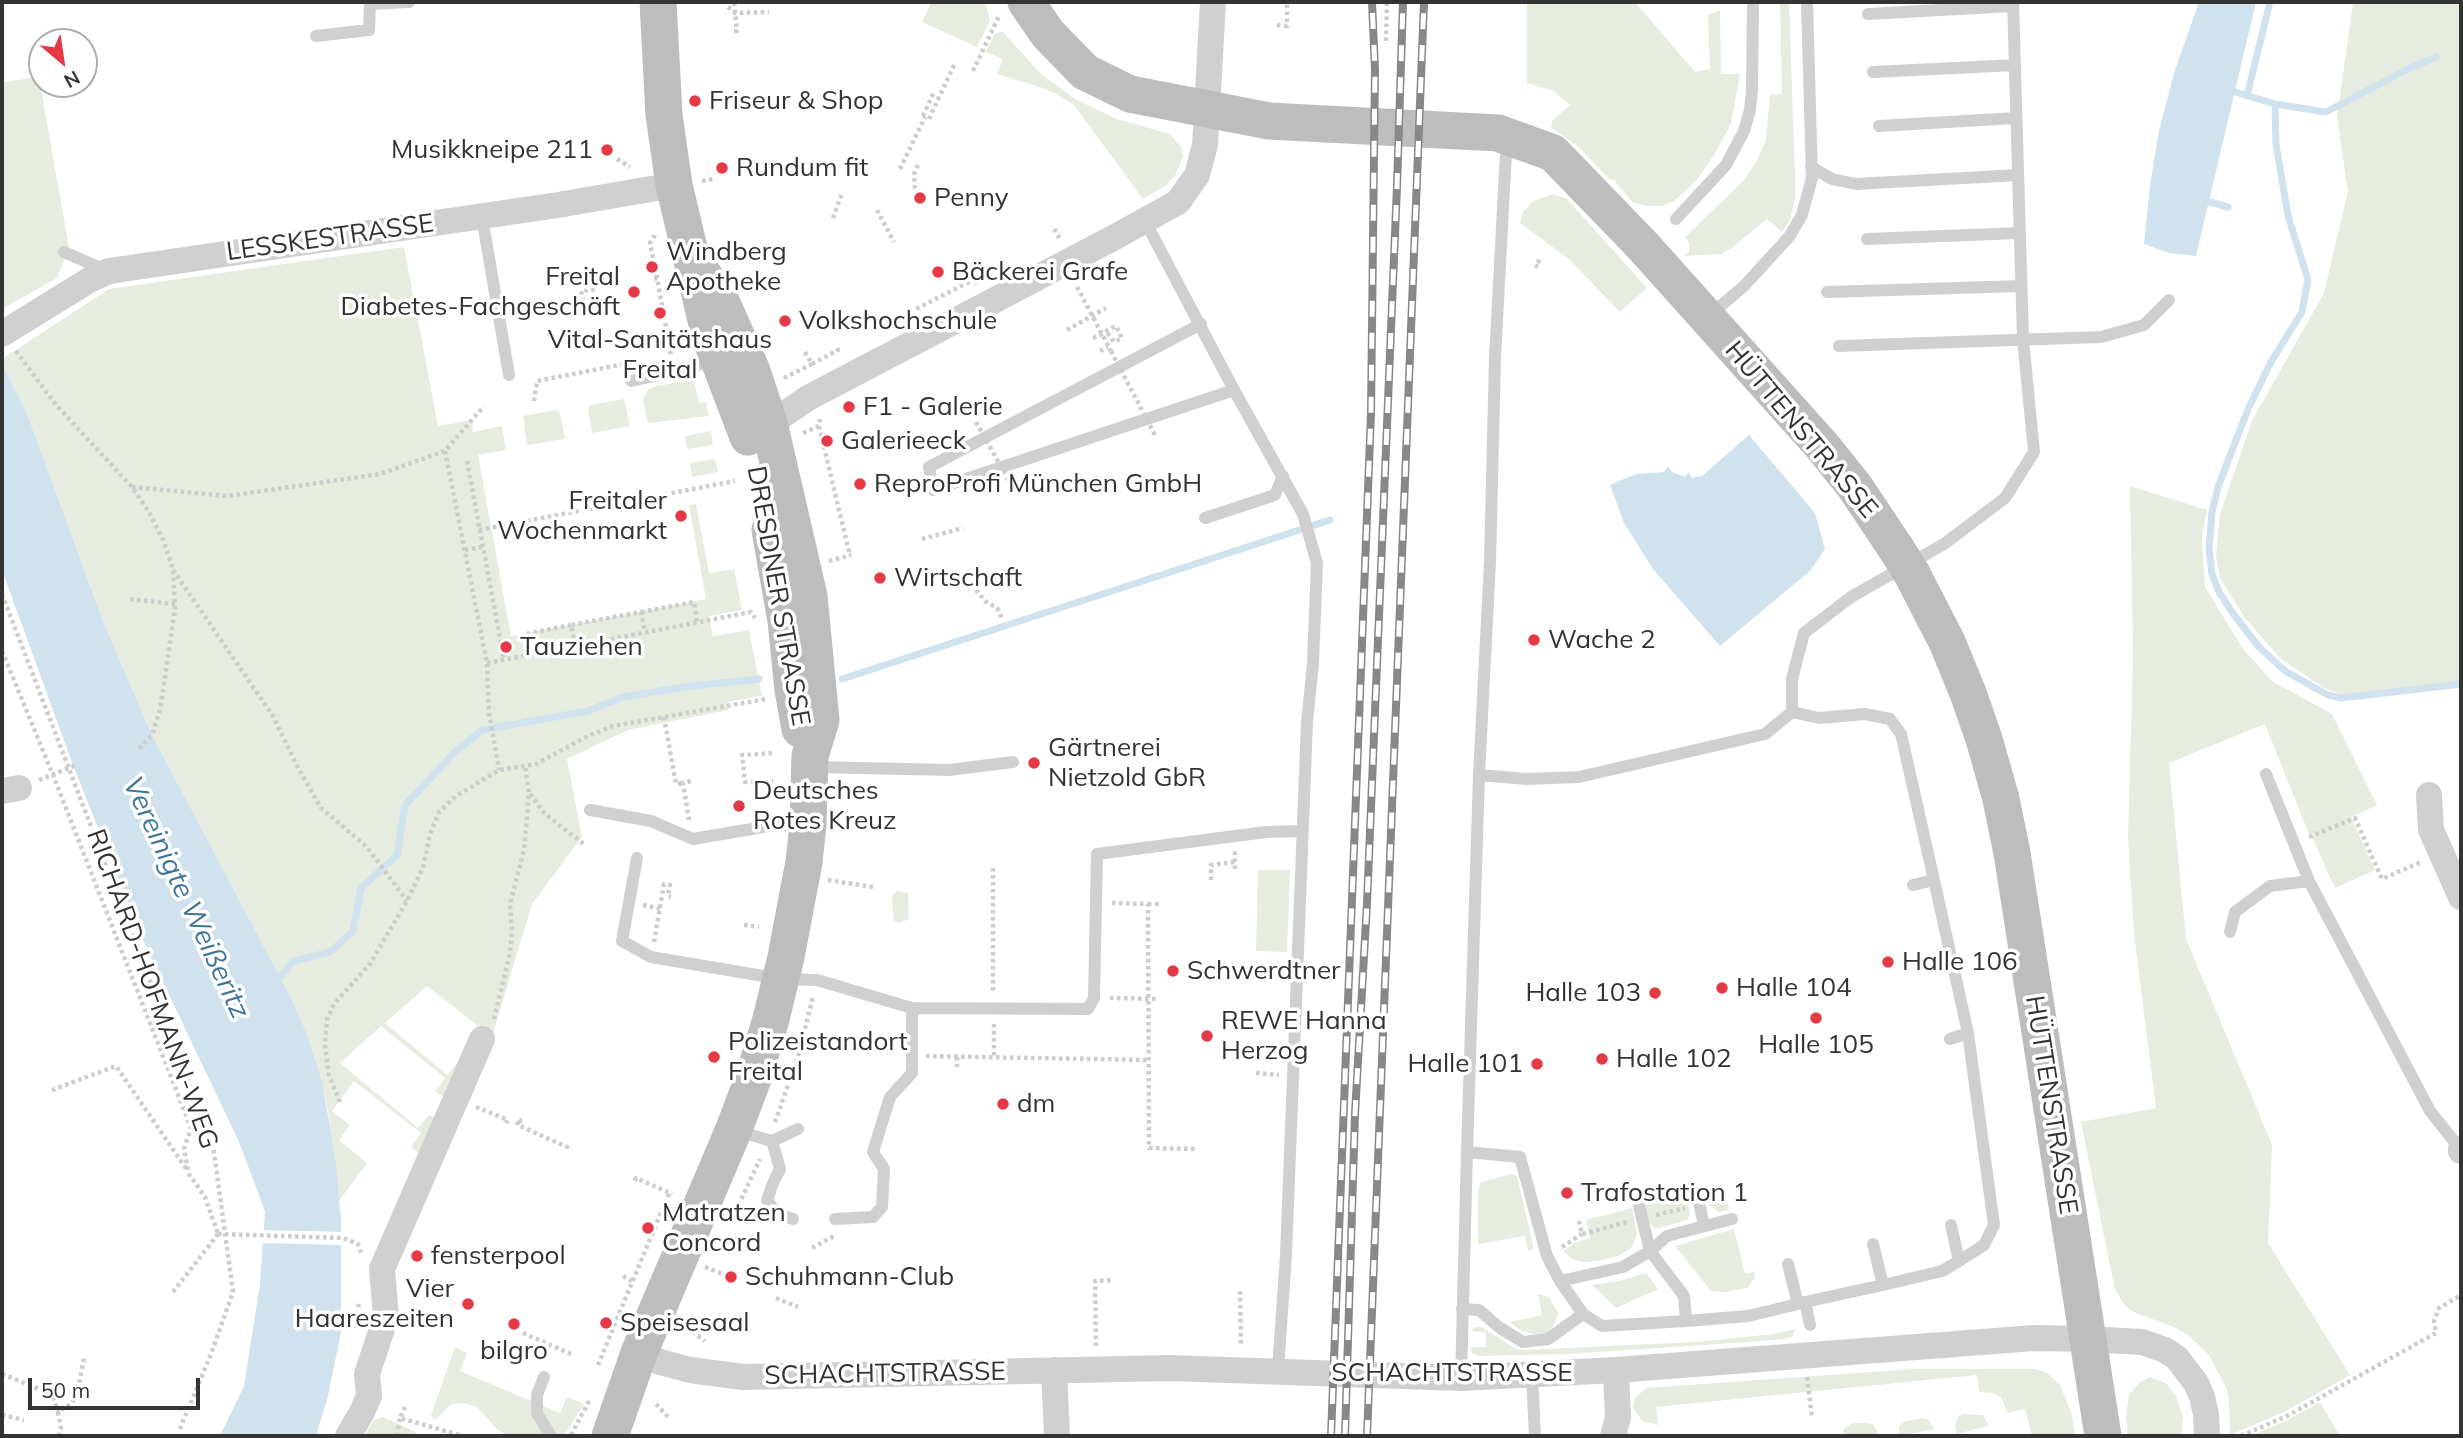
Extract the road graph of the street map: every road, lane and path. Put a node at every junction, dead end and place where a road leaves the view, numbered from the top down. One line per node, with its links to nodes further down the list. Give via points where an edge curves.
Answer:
1 (409, 2): 17 (lane, via 370,4 369,30)
2 (658, 2): 38 (main road, via 664,115)
3 (734, 2): 13 (path)
4 (1213, 2): 24 (street)
5 (1287, 2): 15 (path, via 1287,26)
6 (1387, 2): 18 (path)
7 (1753, 2): 44 (lane, via 1752,90 1744,131 1727,165)
8 (1807, 2): 33 (lane)
9 (2013, 4): 14 (lane); 20 (lane)
10 (728, 7): 13 (path)
11 (1013, 8): 21 (path, via 991,31); 24 (main road, HÜTTENSTRASSE, via 1048,34 1085,72 1130,94)
12 (769, 12): 13 (path)
13 (735, 13): 16 (path)
14 (1868, 14)
15 (1277, 26)
16 (734, 31)
17 (316, 36)
18 (1386, 41)
19 (955, 63): 25 (path)
20 (2015, 65): 22 (lane); 26 (lane)
21 (973, 71)
22 (1873, 72)
23 (934, 92): 25 (path)
24 (1207, 111): 28 (main road, HÜTTENSTRASSE, via 1286,122); 45 (street, via 1197,175 1178,202)
25 (926, 118): 34 (path)
26 (2016, 118): 27 (lane); 36 (lane)
27 (1879, 126)
28 (1510, 136): 66 (main road, HÜTTENSTRASSE, via 1552,153); 139 (lane, via 1495,358)
29 (617, 159): 31 (path)
30 (810, 163): 35 (path)
31 (625, 165)
32 (918, 165): 40 (path, via 914,174)
33 (1811, 167): 36 (lane, via 1832,179 1856,184); 66 (lane, via 1802,215 1789,237 1744,286)
34 (900, 169)
35 (768, 170)
36 (2018, 175): 46 (lane)
37 (714, 179): 38 (path)
38 (687, 183): 42 (street, LESSKESTRASSE); 52 (main road)
39 (842, 193): 43 (path)
40 (920, 198)
41 (877, 210): 48 (path)
42 (482, 217): 54 (street, LESSKESTRASSE); 87 (lane)
43 (833, 218)
44 (1676, 219)
45 (1145, 221): 69 (lane); 94 (street)
46 (2020, 233): 47 (lane); 57 (lane)
47 (1867, 239)
48 (894, 242)
49 (650, 243): 55 (path)
50 (64, 252): 54 (lane)
51 (1541, 259): 53 (path, via 1535,265)
52 (680, 267): 55 (path); 83 (main road, DRESDNER STRASSE, via 710,337); 94 (main road, DRESDNER STRASSE, via 720,299 752,371)
53 (1538, 267)
54 (109, 271): 74 (street, LESSKESTRASSE)
55 (655, 278): 68 (path)
56 (975, 279): 65 (path, via 952,287)
57 (2021, 286): 60 (lane); 76 (lane)
58 (1077, 287): 64 (path)
59 (598, 289): 63 (path, via 582,292 585,310)
60 (1826, 292)
61 (2169, 300): 76 (lane, via 2144,325 2101,337)
62 (1107, 309): 64 (path)
63 (559, 314)
64 (1092, 316): 71 (path); 73 (path)
65 (902, 317): 70 (path); 72 (path)
66 (1707, 317): 240 (main road, HÜTTENSTRASSE, via 1855,487 1904,562 1947,642 1968,693 2001,799)
67 (676, 322): 68 (path)
68 (665, 324): 82 (path)
69 (1201, 324): 90 (lane); 90 (lane, via 929,467 933,490)
70 (883, 327)
71 (1067, 330)
72 (910, 331)
73 (1104, 332): 75 (path); 79 (path, via 1115,346)
74 (3, 333): 102 (path, via 56,405)
75 (1093, 338)
76 (2023, 339): 78 (lane); 127 (lane, via 2034,452 2005,498 1944,544 1851,597 1804,633 1792,679)
77 (836, 346): 86 (path, via 838,350)
78 (1839, 346)
79 (1110, 349): 80 (path); 96 (path, bridge)
80 (1100, 351)
81 (805, 352): 86 (path)
82 (671, 355): 83 (path); 84 (path)
83 (701, 355): 89 (lane, via 683,370); 94 (main road, DRESDNER STRASSE)
84 (658, 358)
85 (631, 363): 91 (path, via 537,381)
86 (812, 364): 88 (path)
87 (509, 375)
88 (781, 380)
89 (631, 381)
90 (1234, 390): 99 (lane)
91 (534, 401)
92 (484, 406): 97 (path)
93 (976, 422): 101 (path, bridge)
94 (757, 425): 131 (main road, DRESDNER STRASSE, via 810,596 821,720)
95 (819, 426): 109 (path, via 851,555)
96 (1155, 435)
97 (446, 451): 102 (path, via 380,474 227,496); 108 (path)
98 (467, 461): 105 (path)
99 (1283, 476): 103 (lane, via 1275,495); 148 (lane, via 1303,514 1317,563)
100 (735, 481): 105 (path)
101 (1010, 483)
102 (132, 487): 110 (path, via 159,532)
103 (1205, 518)
104 (963, 528): 106 (path)
105 (479, 530): 107 (path)
106 (922, 539)
107 (482, 547): 108 (path); 124 (path)
108 (465, 550): 125 (path)
109 (842, 558)
110 (173, 569): 114 (path); 164 (path, via 273,716 321,808 367,847)
111 (976, 590): 117 (path)
112 (2, 594): 135 (path, RICHARD-HOFMANN-WEG)
113 (130, 599): 114 (path)
114 (175, 604): 129 (path, via 160,710 152,735)
115 (641, 612): 118 (path, via 694,602); 119 (path); 120 (path)
116 (751, 612): 118 (path)
117 (1002, 618)
118 (697, 622): 120 (path)
119 (571, 625): 121 (path); 123 (path, via 526,634)
120 (645, 632): 121 (path)
121 (575, 645): 123 (path)
122 (2, 651): 138 (path)
123 (530, 654): 124 (path)
124 (503, 659): 125 (path)
125 (487, 663): 136 (path, via 489,713)
126 (777, 697): 128 (path)
127 (1792, 712): 139 (lane, via 1765,734 1579,777); 158 (lane, via 1819,718 1865,714 1890,719 1901,734)
128 (664, 717): 134 (path, via 613,726 536,764); 142 (path, via 676,784)
129 (138, 750)
130 (772, 753): 141 (path, via 742,755 741,769 745,782)
131 (810, 761): 132 (lane, via 836,769 949,770); 147 (main road, DRESDNER STRASSE)
132 (1013, 762)
133 (76, 765): 135 (path)
134 (525, 765): 136 (path); 144 (path)
135 (70, 768): 138 (path); 212 (path, RICHARD-HOFMANN-WEG, via 213,1144)
136 (499, 770): 164 (path, via 439,812 423,869)
137 (2266, 774): 150 (lane)
138 (53, 775): 143 (path); 200 (path, via 191,1128 184,1149)
139 (1479, 775): 199 (lane)
140 (691, 781): 142 (path)
141 (773, 781)
142 (683, 783): 149 (path)
143 (10, 789)
144 (529, 793): 151 (path, via 545,814); 179 (path, via 524,850 510,904 510,953 495,1017)
145 (2429, 795): 163 (street, via 2431,830)
146 (590, 810): 149 (lane, via 651,821)
147 (808, 825): 149 (lane, via 775,825); 172 (main road, DRESDNER STRASSE)
148 (1303, 831): 173 (lane, via 1097,854); 248 (lane)
149 (692, 839)
150 (2294, 843): 155 (path, via 2355,818 2382,879 2421,861); 159 (lane)
151 (585, 845)
152 (637, 858): 171 (lane, via 622,941)
153 (993, 868): 176 (path)
154 (1235, 869): 157 (path, via 1235,862 1211,865)
155 (2426, 870)
156 (827, 880): 161 (path)
157 (1211, 880)
158 (1934, 880): 160 (lane); 178 (lane)
159 (2309, 881): 170 (lane, via 2270,886 2235,912); 198 (lane, via 2430,1111)
160 (1913, 885)
161 (873, 887)
162 (671, 897): 171 (path, via 670,885 664,884)
163 (2461, 897)
164 (407, 901): 189 (path, via 370,964 334,1004 327,1019 329,1074)
165 (1106, 902): 166 (path)
166 (1148, 904): 167 (path); 174 (path)
167 (1159, 904)
168 (744, 925): 169 (path)
169 (759, 927)
170 (2230, 932)
171 (651, 957): 172 (lane)
172 (781, 979): 177 (lane, via 817,980); 193 (main road, DRESDNER STRASSE)
173 (1094, 998): 174 (path); 176 (lane, via 1088,1009)
174 (1149, 999): 175 (path); 184 (path)
175 (1158, 999)
176 (993, 1007): 177 (lane); 183 (path)
177 (912, 1008): 207 (lane, via 912,1073 890,1097 873,1152 884,1169 882,1207 873,1217)
178 (1968, 1033): 180 (lane); 216 (lane, via 1994,1225 1984,1245)
179 (482, 1039): 266 (street, via 382,1269 386,1317 367,1374 369,1396)
180 (1950, 1039)
181 (933, 1056): 182 (path)
182 (957, 1057): 183 (path); 185 (path)
183 (994, 1058): 184 (path)
184 (1149, 1060): 196 (path, via 1149,1148)
185 (957, 1067)
186 (1256, 1073): 187 (path)
187 (1282, 1075)
188 (52, 1090): 200 (path, via 116,1066)
189 (340, 1102)
190 (473, 1106): 192 (path, via 508,1120)
191 (521, 1119): 197 (path, via 520,1126)
192 (506, 1123)
193 (734, 1129): 195 (lane); 243 (main road, DRESDNER STRASSE)
194 (798, 1129): 195 (lane)
195 (772, 1141): 206 (lane, via 780,1169 767,1200 777,1214)
196 (1195, 1149)
197 (566, 1150)
198 (2461, 1150)
199 (1466, 1152): 224 (lane, via 1520,1157 1547,1256); 234 (lane)
200 (189, 1174): 211 (path, via 205,1197)
201 (635, 1181): 203 (path)
202 (1697, 1192): 210 (lane)
203 (669, 1193): 204 (path); 223 (path)
204 (676, 1196)
205 (1639, 1206): 214 (lane)
206 (793, 1219)
207 (835, 1219)
208 (1732, 1219): 210 (lane)
209 (1951, 1225): 216 (lane)
210 (1704, 1226): 214 (lane, via 1667,1236)
211 (218, 1234): 212 (path); 228 (path)
212 (225, 1235): 215 (path, via 343,1238 358,1244); 263 (path, RICHARD-HOFMANN-WEG, via 233,1292)
213 (1873, 1244): 225 (lane)
214 (1650, 1251): 224 (lane, via 1623,1267); 236 (lane, via 1684,1296)
215 (363, 1257)
216 (1959, 1262): 225 (lane, via 1942,1272)
217 (1788, 1264): 232 (lane)
218 (701, 1265): 220 (path)
219 (623, 1276): 223 (path)
220 (731, 1277)
221 (398, 1280): 226 (path)
222 (1114, 1280): 242 (path, via 1095,1281)
223 (632, 1281): 246 (path)
224 (1560, 1281): 235 (lane)
225 (1883, 1285): 232 (lane)
226 (424, 1290)
227 (1240, 1291): 241 (path)
228 (173, 1292)
229 (2461, 1295): 275 (path, via 2439,1307 2436,1333 2287,1416)
230 (776, 1298): 233 (path)
231 (359, 1299): 239 (path)
232 (1802, 1303): 236 (lane, via 1748,1316); 237 (lane)
233 (797, 1307)
234 (1462, 1309): 235 (lane, via 1479,1310 1523,1342 1548,1339); 253 (lane)
235 (1583, 1314): 236 (lane, via 1602,1326)
236 (1686, 1321)
237 (1810, 1325)
238 (523, 1333): 244 (path)
239 (354, 1335)
240 (2088, 1339): 249 (street, SCHACHTSTRASSE, via 2034,1338); 273 (main road, HÜTTENSTRASSE); 274 (street, SCHACHTSTRASSE, via 2142,1342 2177,1358 2199,1390)
241 (1241, 1344)
242 (1096, 1350)
243 (639, 1353): 247 (street, SCHACHTSTRASSE, via 660,1363 728,1377); 258 (main road, DRESDNER STRASSE)
244 (571, 1354)
245 (84, 1358): 256 (path, via 77,1394)
246 (598, 1365)
247 (1054, 1370): 248 (street, SCHACHTSTRASSE); 270 (street)
248 (1278, 1370): 253 (street, SCHACHTSTRASSE)
249 (1616, 1370): 251 (street, SCHACHTSTRASSE); 272 (street, via 1618,1417)
250 (2, 1374): 256 (path, via 53,1397)
251 (1532, 1375): 253 (street, SCHACHTSTRASSE); 271 (lane)
252 (544, 1377): 269 (lane, via 537,1413)
253 (1461, 1378)
254 (1808, 1392): 261 (path)
255 (405, 1407): 259 (path)
256 (58, 1412): 265 (path)
257 (2, 1415): 262 (path)
258 (618, 1417): 260 (path); 264 (path)
259 (400, 1418): 267 (path); 268 (path)
260 (669, 1418)
261 (1812, 1418)
262 (24, 1420)
263 (179, 1431)
264 (571, 1435)
265 (59, 1436)
266 (348, 1436)
267 (397, 1436)
268 (463, 1436)
269 (551, 1436)
270 (1057, 1436)
271 (1535, 1436)
272 (1613, 1436)
273 (2103, 1436)
274 (2207, 1436)
275 (2241, 1436)

